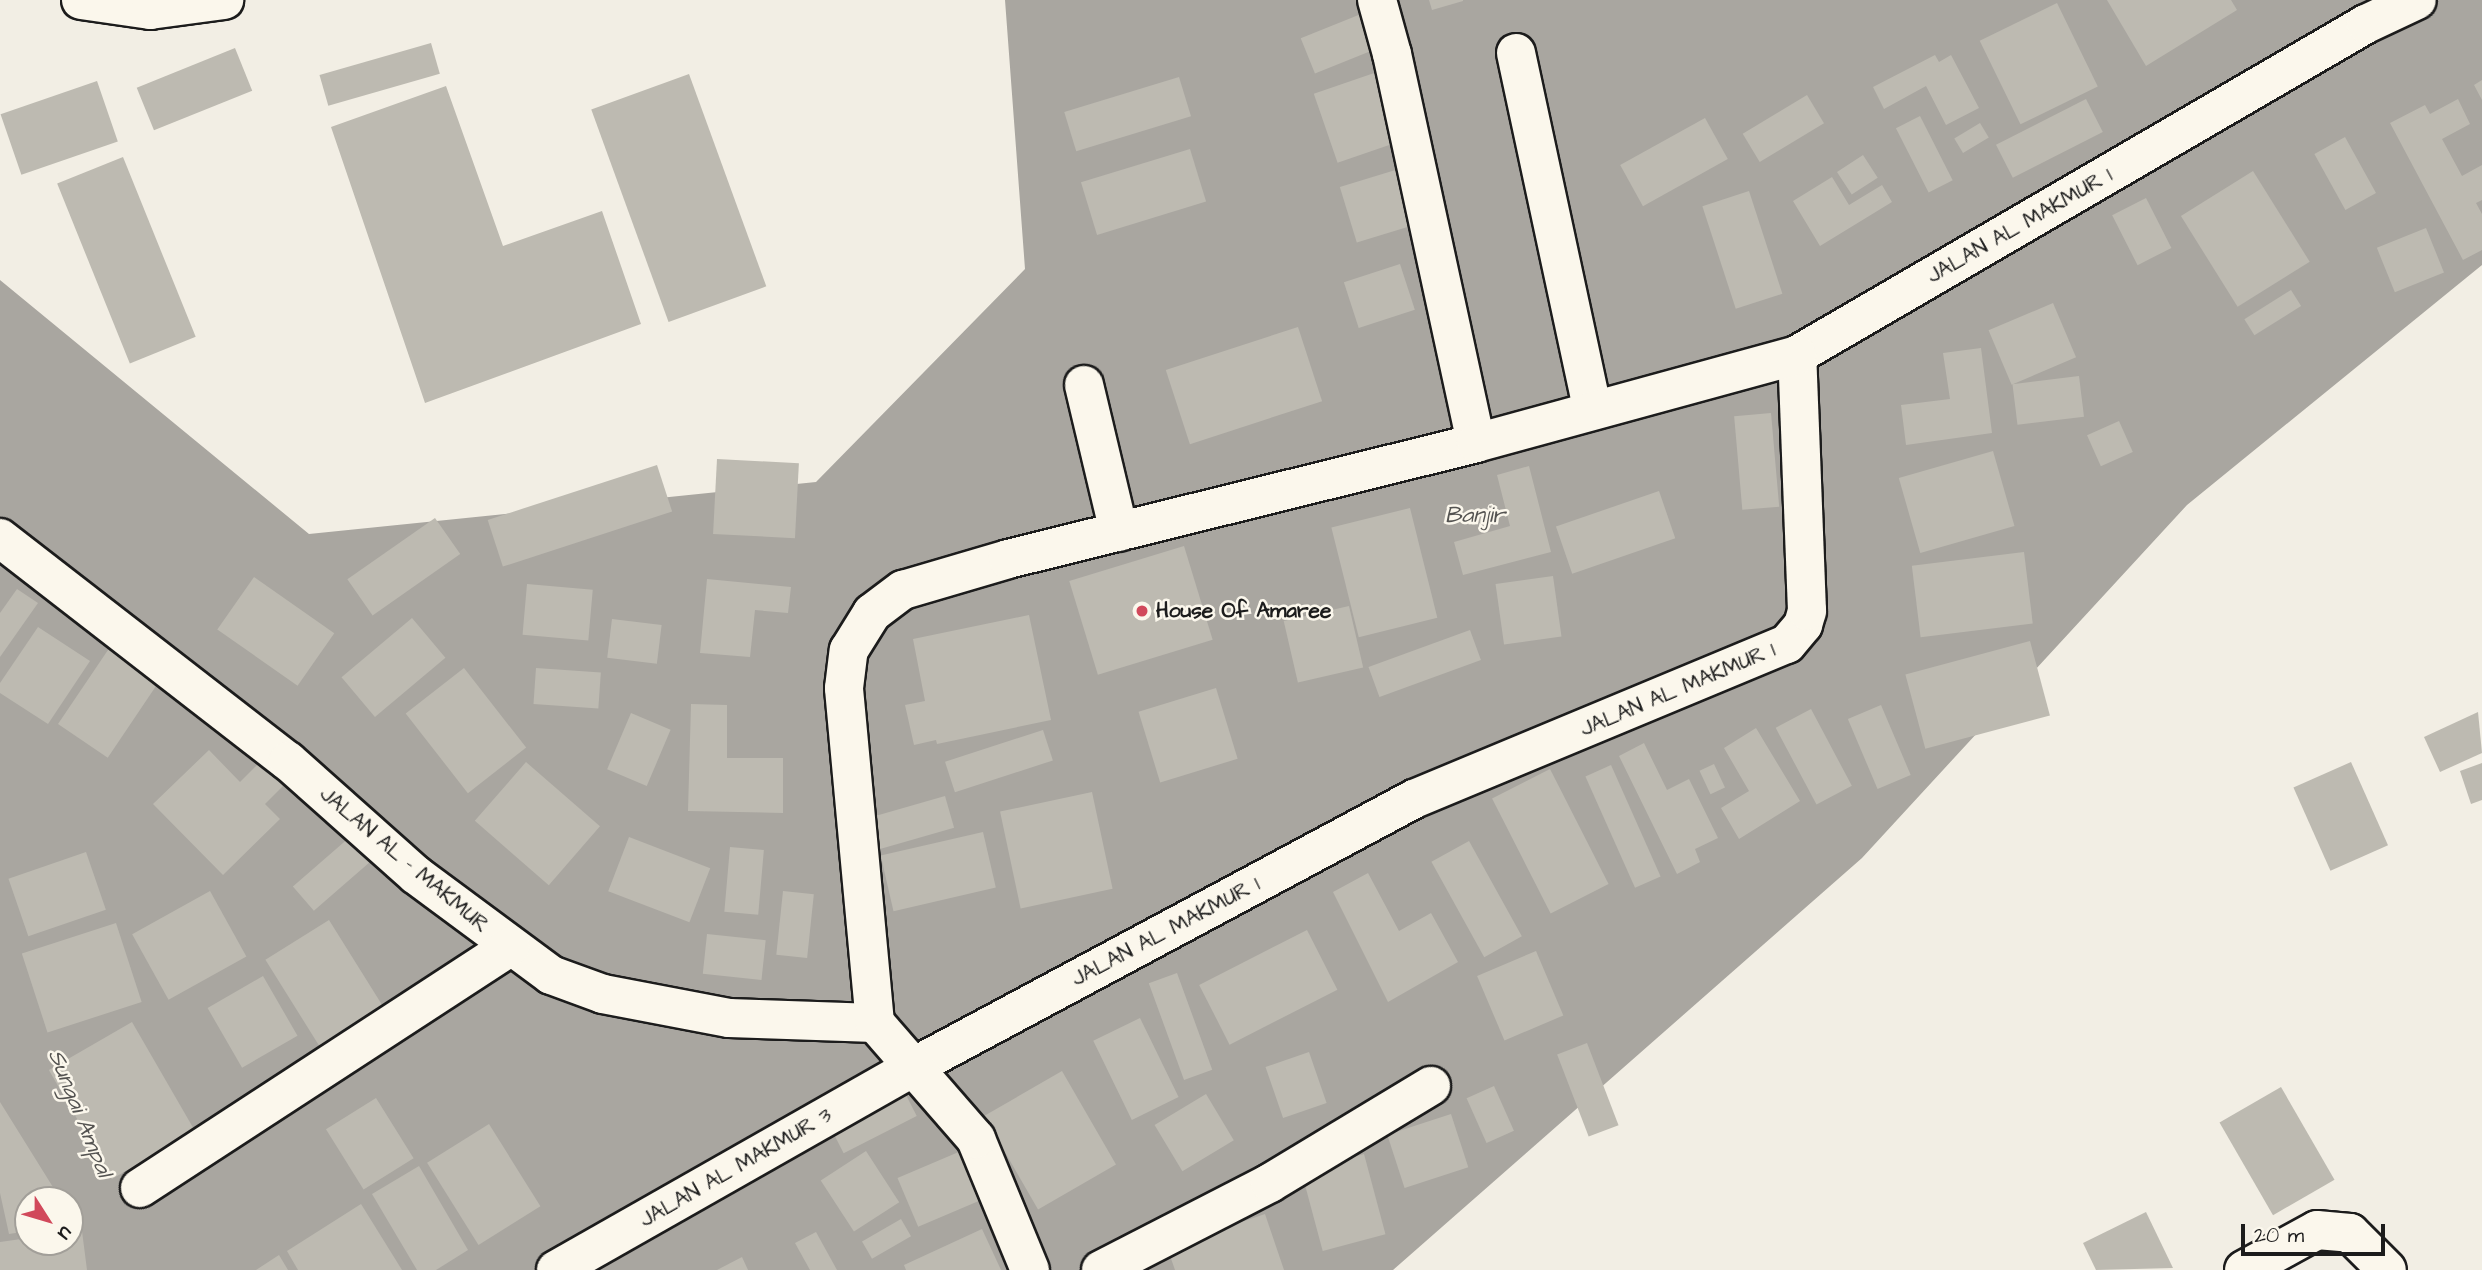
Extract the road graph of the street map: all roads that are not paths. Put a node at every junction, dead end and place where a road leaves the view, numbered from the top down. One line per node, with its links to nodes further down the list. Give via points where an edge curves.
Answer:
1 (81, 0): 2 (street, via 150,10)
2 (224, 0)
3 (1377, 0): 9 (street)
4 (2417, 0): 6 (street, JALAN AL MAKMUR 1, via 2366,24)
5 (1516, 53): 8 (street)
6 (1797, 355): 8 (street); 14 (street, JALAN AL MAKMUR 1, via 1807,611 1803,625 1787,644 1415,799)
7 (1084, 385): 10 (street)
8 (1592, 409): 9 (street)
9 (1476, 443): 10 (street)
10 (1119, 532): 13 (street, via 903,590 872,613 849,649 844,688)
11 (0, 538): 12 (street, JALAN AL - MAKMUR, via 288,761 416,874)
12 (510, 947): 13 (street, JALAN AL - MAKMUR, via 551,975 603,995 729,1018); 16 (street)
13 (875, 1023): 14 (street)
14 (915, 1066): 17 (street, JALAN AL MAKMUR 3); 18 (street, via 976,1139)
15 (1431, 1086): 19 (street, via 1270,1183)
16 (140, 1188)
17 (556, 1270)
18 (1030, 1270)
19 (1101, 1270)
20 (2244, 1270): 21 (street, via 2317,1230 2350,1233)
21 (2387, 1270)

